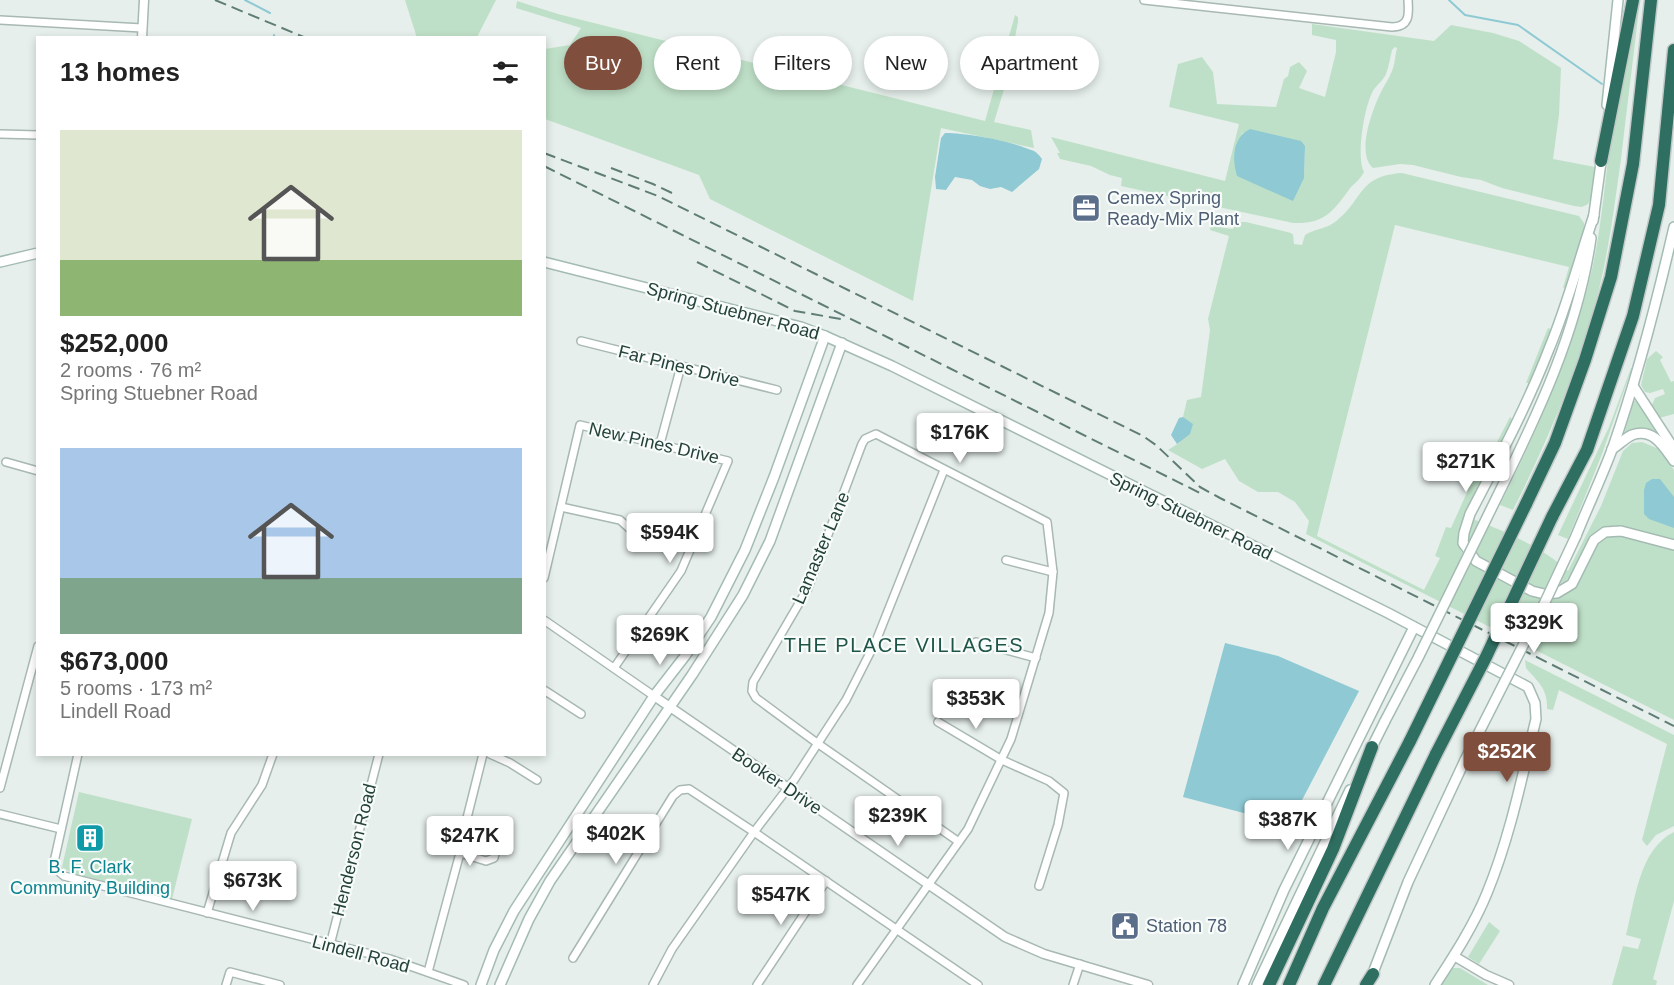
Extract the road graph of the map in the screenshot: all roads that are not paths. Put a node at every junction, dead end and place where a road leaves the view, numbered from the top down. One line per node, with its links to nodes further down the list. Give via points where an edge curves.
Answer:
1 (144, 0): 8 (street)
2 (1144, 0): 3 (street, via 1392,27 1407,22)
3 (1408, 0)
4 (1618, 0): 13 (main road)
5 (1632, 0): 13 (highway)
6 (1651, 0): 97 (highway, bridge, via 1633,164 1611,277 1555,443)
7 (0, 20): 8 (street)
8 (142, 28): 9 (street)
9 (142, 36)
10 (1674, 50): 98 (highway, bridge, via 1659,206 1633,316 1587,450)
11 (0, 134): 12 (street)
12 (36, 135)
13 (1601, 161): 14 (main road)
14 (1594, 215): 36 (main road, via 1552,342 1470,514 1463,543 1476,561 1544,594 1557,593 1572,584 1594,540 1605,532 1621,531); 54 (main road, bridge, via 1587,265 1553,378)
15 (1674, 227): 23 (main road)
16 (36, 253): 17 (main road)
17 (0, 262)
18 (546, 262): 19 (main road, Spring Stuebner Road, via 763,316)
19 (825, 336): 21 (main road, Spring Stuebner Road); 32 (main road)
20 (581, 341): 22 (street, Far Pines Drive)
21 (842, 344): 33 (main road); 43 (main road, Spring Stuebner Road)
22 (681, 366): 24 (street, Far Pines Drive); 25 (street)
23 (1633, 386): 26 (main road); 27 (main road)
24 (777, 390)
25 (660, 444): 34 (street, New Pines Drive, via 580,425); 47 (street, New Pines Drive, via 728,461 681,571)
26 (1612, 449): 28 (main road, via 1630,436 1645,434 1657,439); 82 (main road, bridge, via 1545,602 1408,882)
27 (1674, 449)
28 (1674, 461)
29 (6, 462): 30 (street)
30 (36, 470)
31 (944, 470): 39 (street, via 1047,522); 53 (street, via 876,641 846,700); 53 (street, Lamaster Lane, via 876,434 862,444 808,588 753,682 756,698)
32 (776, 473): 33 (main road); 40 (main road, via 745,550)
33 (791, 478): 41 (main road, via 770,541)
34 (561, 507): 35 (street, via 620,519); 38 (street)
35 (630, 529)
36 (1674, 545)
37 (1006, 560): 39 (street)
38 (546, 570)
39 (1053, 572): 46 (street, via 1049,613)
40 (725, 587): 41 (main road); 49 (main road, via 711,617)
41 (743, 595): 50 (main road)
42 (546, 621): 47 (street, Booker Drive)
43 (1414, 627): 78 (main road, Spring Stuebner Road, via 1528,687 1535,703 1536,719 1508,834 1487,894); 94 (main road, via 1284,890)
44 (976, 642): 46 (street)
45 (36, 653): 62 (street)
46 (1036, 658): 60 (street)
47 (614, 668): 49 (street, Booker Drive)
48 (546, 691): 51 (street)
49 (654, 696): 50 (street, Booker Drive); 68 (main road)
50 (670, 707): 63 (street, Booker Drive); 70 (main road)
51 (581, 714)
52 (938, 722): 60 (street)
53 (817, 743): 63 (street); 69 (street)
54 (1372, 747): 95 (main road); 96 (highway, via 1333,849)
55 (78, 756): 65 (street, Lindell Road)
56 (272, 756): 75 (street, via 262,785 231,833)
57 (377, 756): 77 (street, Henderson Road)
58 (482, 756): 67 (street)
59 (494, 756): 61 (street)
60 (1002, 760): 69 (street); 74 (street, via 1050,781 1064,792)
61 (537, 780)
62 (0, 788)
63 (788, 788): 66 (street); 73 (street, Booker Drive)
64 (0, 814): 65 (street)
65 (61, 829): 75 (street, Lindell Road, via 54,862 64,876)
66 (754, 832): 72 (street); 79 (street, via 698,794 680,790); 88 (street, via 672,949)
67 (463, 834): 71 (street); 71 (street, via 490,842 496,849 494,858 486,861)
68 (562, 837): 70 (main road); 86 (main road, via 514,911)
69 (959, 842): 73 (street)
70 (574, 846): 87 (main road, via 529,919)
71 (460, 853): 81 (street)
72 (826, 881): 76 (street); 89 (street)
73 (930, 885): 76 (street); 80 (street, Booker Drive, via 1005,937)
74 (1039, 886)
75 (207, 913): 77 (street, Lindell Road)
76 (896, 929): 90 (street); 91 (street)
77 (330, 945): 81 (street, Lindell Road)
78 (1454, 956): 99 (main road, Spring Stuebner Road); 100 (street)
79 (573, 958)
80 (1080, 964): 92 (street); 93 (street, Booker Drive)
81 (428, 972): 85 (street, Lindell Road)
82 (1369, 981)
83 (226, 985): 84 (street, via 230,972)
84 (280, 985)
85 (464, 985)
86 (481, 985)
87 (500, 985)
88 (653, 985)
89 (757, 985)
90 (857, 985)
91 (978, 985)
92 (1073, 985)
93 (1148, 985)
94 (1243, 985)
95 (1257, 985)
96 (1269, 985)
97 (1288, 985)
98 (1324, 985)
99 (1435, 985)
100 (1509, 985)

